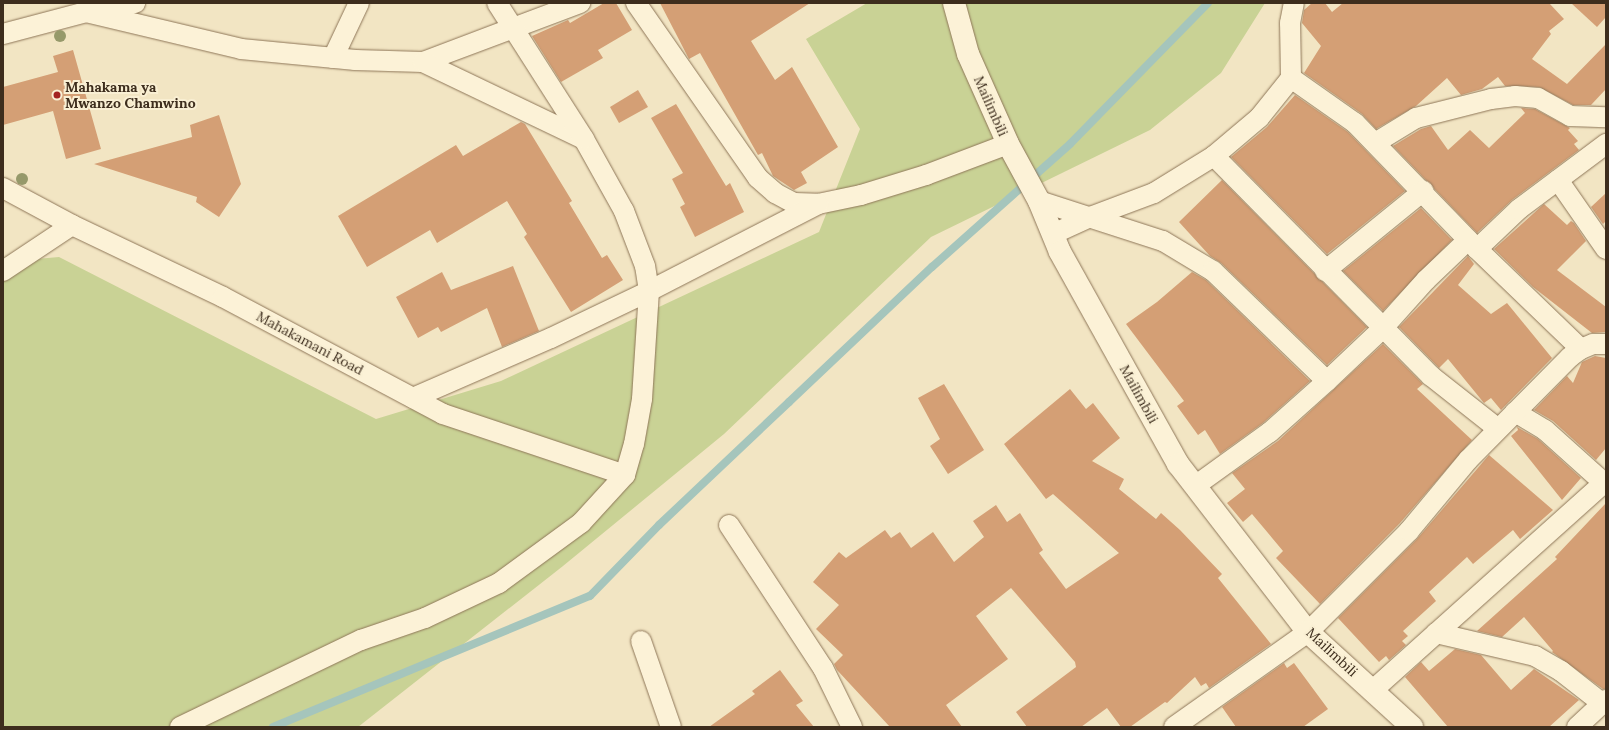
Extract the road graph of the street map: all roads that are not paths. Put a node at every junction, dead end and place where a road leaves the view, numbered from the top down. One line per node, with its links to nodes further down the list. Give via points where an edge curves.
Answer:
1 (135, 3): 8 (street)
2 (359, 3): 11 (street)
3 (498, 3): 9 (street)
4 (580, 3): 9 (street)
5 (636, 3): 24 (street, via 758,178 776,193 794,202)
6 (954, 3): 18 (street, Mailimbili, via 968,54)
7 (1294, 3): 13 (street, via 1290,23)
8 (86, 12): 10 (street); 11 (street, via 241,49)
9 (514, 29): 12 (street); 15 (street)
10 (3, 34)
11 (333, 58): 12 (street)
12 (423, 62): 15 (street)
13 (1291, 78): 16 (street, via 1355,123); 19 (street, via 1259,118)
14 (1606, 116): 16 (street, via 1570,116 1538,98 1515,96 1491,99 1416,118)
15 (584, 139): 32 (street, via 624,211 645,266)
16 (1375, 143): 22 (street)
17 (1606, 144): 20 (street)
18 (1011, 150): 23 (street, Mailimbili); 24 (street, via 926,176)
19 (1214, 156): 25 (street, via 1154,193); 31 (street)
20 (1558, 180): 28 (street); 29 (street)
21 (3, 188): 26 (street, Mahakamani Road)
22 (1423, 191): 28 (street); 31 (street)
23 (1039, 201): 25 (street); 27 (street, Mailimbili)
24 (818, 204): 32 (street)
25 (1090, 217): 27 (street); 36 (street, via 1163,241 1213,271)
26 (72, 225): 30 (street); 37 (street, Mahakamani Road, via 223,297)
27 (1056, 243): 42 (street, Mailimbili, via 1178,464)
28 (1472, 245): 33 (street, via 1426,280); 35 (street)
29 (1606, 249)
30 (3, 271)
31 (1325, 271): 33 (street)
32 (649, 291): 37 (street, via 551,338); 40 (street, via 642,400)
33 (1382, 329): 36 (street); 39 (street, via 1431,376)
34 (1606, 344): 35 (street, via 1593,344)
35 (1581, 348): 38 (street)
36 (1327, 382): 42 (street, via 1270,432)
37 (413, 398): 40 (street, Mahakamani Road, via 443,414 484,429)
38 (1515, 412): 39 (street); 41 (street, via 1545,430)
39 (1498, 430): 44 (street, via 1468,460 1409,531)
40 (625, 475): 49 (street, via 581,523 499,583 425,618 361,640)
41 (1605, 482): 45 (street)
42 (1195, 486): 44 (street, Mailimbili)
43 (729, 525): 51 (street, via 823,668)
44 (1308, 632): 47 (street, Mailimbili); 52 (street)
45 (1436, 634): 47 (street); 48 (street, via 1534,656 1561,671)
46 (641, 642): 50 (street)
47 (1373, 690): 53 (street, Mailimbili)
48 (1604, 702): 54 (street)
49 (180, 727)
50 (671, 727)
51 (852, 727)
52 (1174, 727)
53 (1412, 727)
54 (1578, 727)

